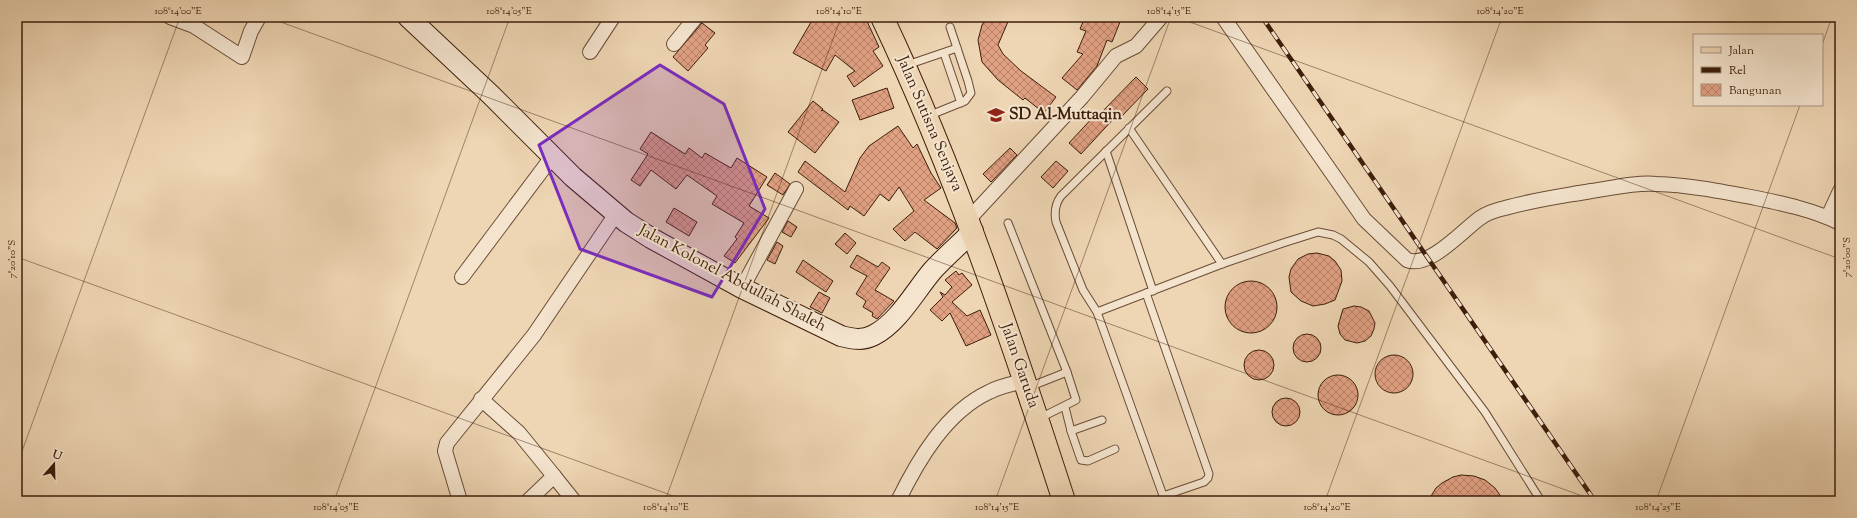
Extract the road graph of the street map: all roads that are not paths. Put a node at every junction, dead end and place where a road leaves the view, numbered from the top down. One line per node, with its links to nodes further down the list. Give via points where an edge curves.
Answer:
1 (170, 17): 2 (street, via 194,26 242,57)
2 (259, 17)
3 (408, 17): 20 (main road, Jalan Kolonel Abdullah Shaleh, via 492,95)
4 (613, 17): 12 (street)
5 (696, 17): 10 (street)
6 (882, 17): 14 (main road, Jalan Sutisna Senjaya)
7 (1161, 17): 26 (street, via 1134,48 1116,56)
8 (1223, 17): 24 (street, via 1364,219 1410,262 1420,261 1444,248 1481,217 1492,212 1550,198 1629,184 1663,184 1734,194 1795,206)
9 (950, 27): 11 (lane)
10 (674, 44)
11 (957, 48): 13 (lane); 16 (lane, via 971,91 969,98)
12 (590, 52)
13 (944, 53): 14 (lane); 16 (lane)
14 (905, 66): 17 (main road, Jalan Sutisna Senjaya)
15 (1166, 91): 18 (lane)
16 (961, 103): 17 (lane)
17 (926, 116): 26 (main road, Jalan Sutisna Senjaya)
18 (1129, 128): 19 (lane); 27 (lane)
19 (1106, 151): 30 (lane); 31 (lane, via 1061,196 1055,213 1056,222 1082,290)
20 (552, 157): 23 (main road, Jalan Kolonel Abdullah Shaleh); 28 (street)
21 (796, 189): 29 (street)
22 (1840, 191): 24 (street)
23 (616, 214): 29 (main road, Jalan Kolonel Abdullah Shaleh, via 650,238); 34 (street, via 547,317)
24 (1834, 220)
25 (1008, 223): 32 (lane)
26 (971, 226): 29 (main road, Jalan Kolonel Abdullah Shaleh, via 891,322 867,338 841,336); 33 (main road, Jalan Garuda)
27 (1222, 264): 30 (lane); 47 (lane, via 1318,232 1330,233 1341,239 1377,270 1390,286 1485,412)
28 (462, 277)
29 (742, 288)
30 (1149, 292): 31 (lane); 41 (lane, via 1209,474 1204,482)
31 (1097, 312): 41 (lane)
32 (1067, 372): 33 (lane); 35 (lane, via 1076,400)
33 (1026, 385): 36 (main road, Jalan Garuda); 45 (street, via 1000,387 987,392 951,420 927,452)
34 (481, 399): 40 (street, via 519,433); 42 (street, via 445,449)
35 (1065, 407): 36 (lane); 38 (lane)
36 (1038, 419): 46 (main road, Jalan Garuda)
37 (1102, 420): 38 (lane)
38 (1071, 431): 39 (lane, via 1081,460)
39 (1115, 449)
40 (554, 476): 43 (street); 44 (street)
41 (1164, 499)
42 (460, 501)
43 (528, 501)
44 (574, 501)
45 (898, 501)
46 (1064, 501)
47 (1542, 501)

